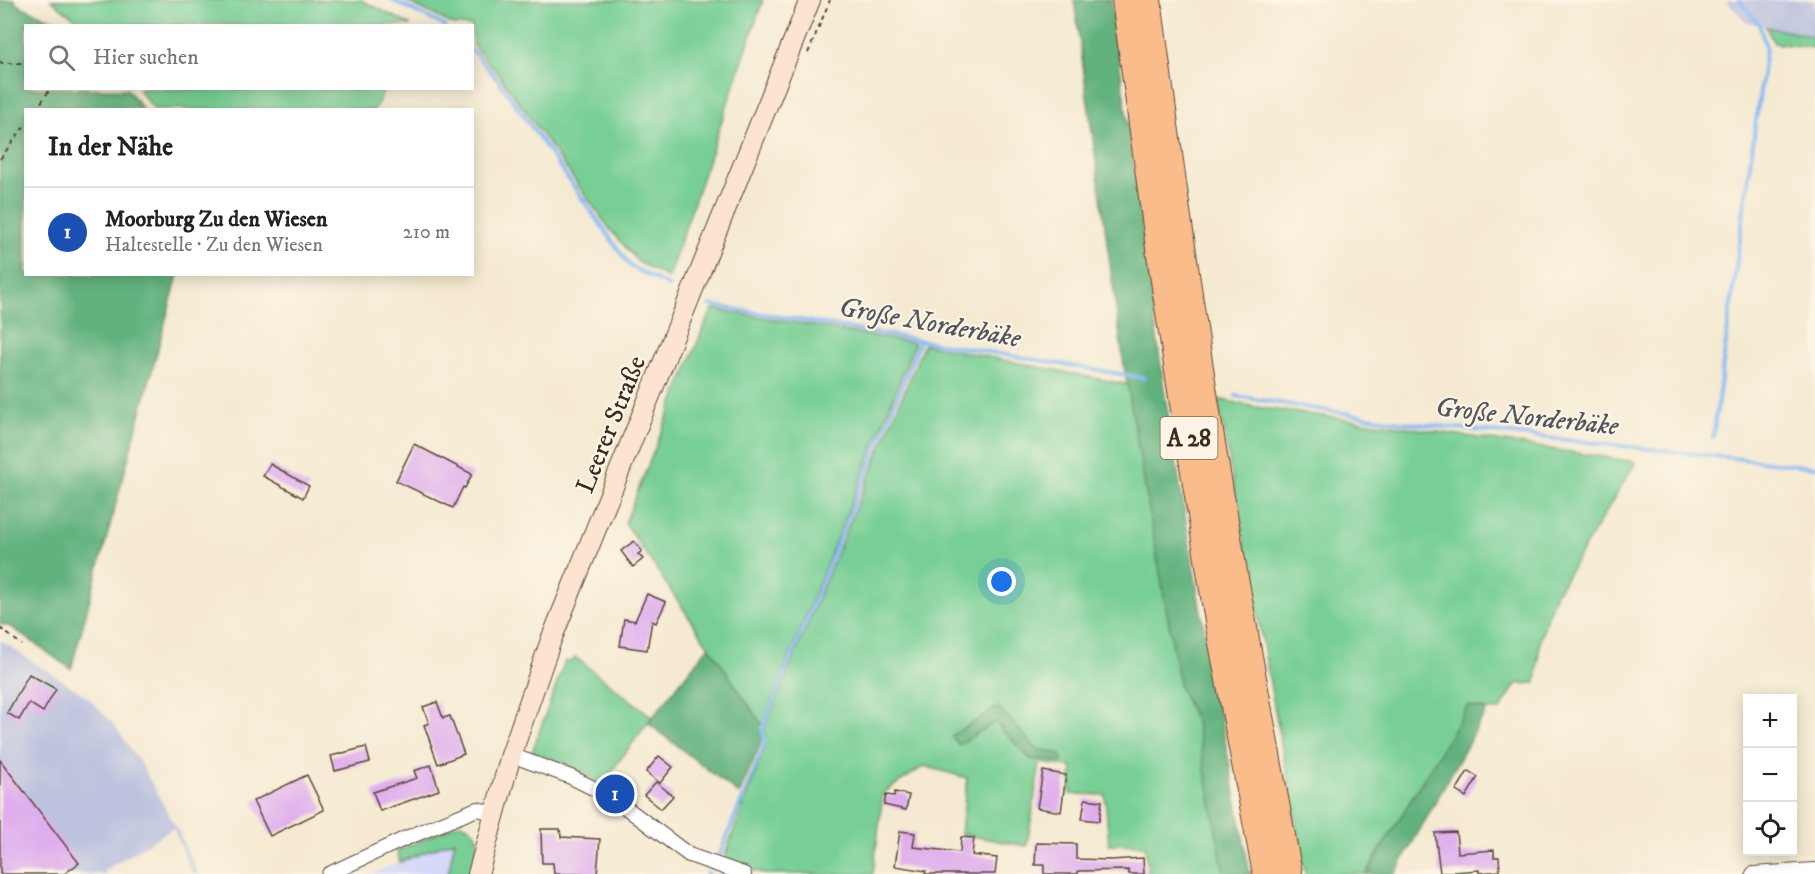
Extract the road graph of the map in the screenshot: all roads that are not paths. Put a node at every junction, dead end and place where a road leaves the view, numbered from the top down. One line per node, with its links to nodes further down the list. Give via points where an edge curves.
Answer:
1 (810, 0): 4 (main road, Leerer Straße, via 551,640)
2 (1125, 0): 10 (highway, A 28, via 1159,248 1219,627)
3 (1148, 0): 11 (highway, A 28, via 1203,390)
4 (511, 754): 5 (main road, Leerer Straße); 9 (street, via 613,798 689,855)
5 (494, 813): 7 (street, via 477,809); 8 (main road, Leerer Straße)
6 (1815, 870): 12 (street)
7 (329, 874)
8 (478, 874)
9 (744, 874)
10 (1266, 874)
11 (1290, 874)
12 (1753, 874)

